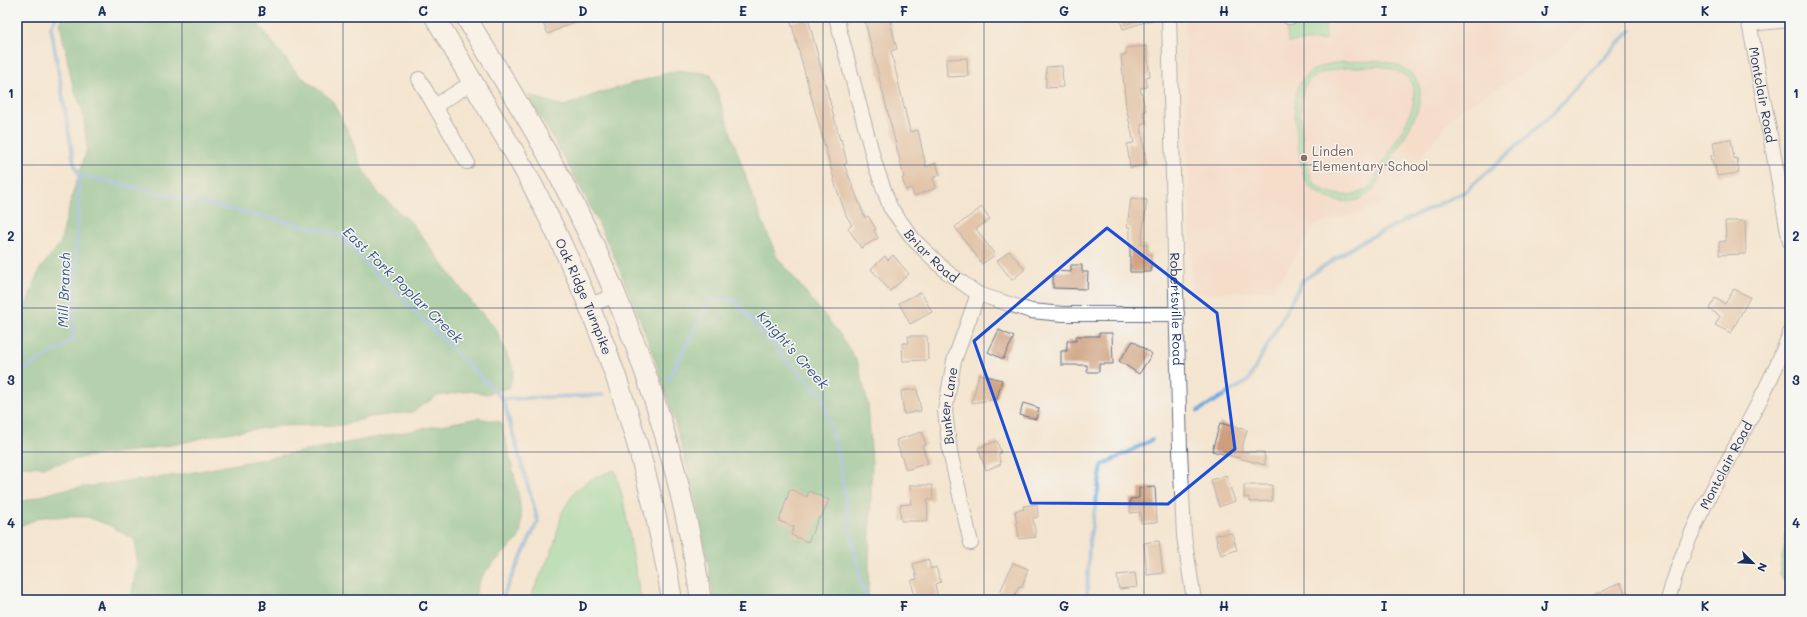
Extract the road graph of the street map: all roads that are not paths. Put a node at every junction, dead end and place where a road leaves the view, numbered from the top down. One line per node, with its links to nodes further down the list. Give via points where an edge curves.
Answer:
1 (466, 17): 6 (highway); 13 (highway, via 548,156)
2 (836, 17): 12 (street, Briar Road, via 874,164 890,207 914,240 947,272)
3 (1169, 17): 15 (street, Robertsville Road)
4 (1790, 20): 5 (street)
5 (1749, 21): 11 (street, Montclair Road)
6 (438, 23): 8 (highway, Oak Ridge Turnpike)
7 (419, 79): 9 (street)
8 (473, 82): 9 (street); 14 (highway, Oak Ridge Turnpike, via 537,193)
9 (435, 106): 10 (street)
10 (467, 162)
11 (1790, 242)
12 (978, 294): 15 (street, Briar Road, via 1031,311 1063,314); 18 (street, Bunker Lane, via 954,361 945,410 950,452)
13 (616, 295): 14 (street); 20 (highway, via 639,354 669,451)
14 (590, 305): 19 (highway, Oak Ridge Turnpike, via 638,439 664,548)
15 (1177, 314): 21 (street, Robertsville Road, via 1183,512)
16 (1790, 334): 17 (street, Montclair Road)
17 (1787, 350): 22 (street, Montclair Road, via 1690,538 1675,572)
18 (971, 543)
19 (672, 600)
20 (701, 600)
21 (1194, 600)
22 (1668, 600)

